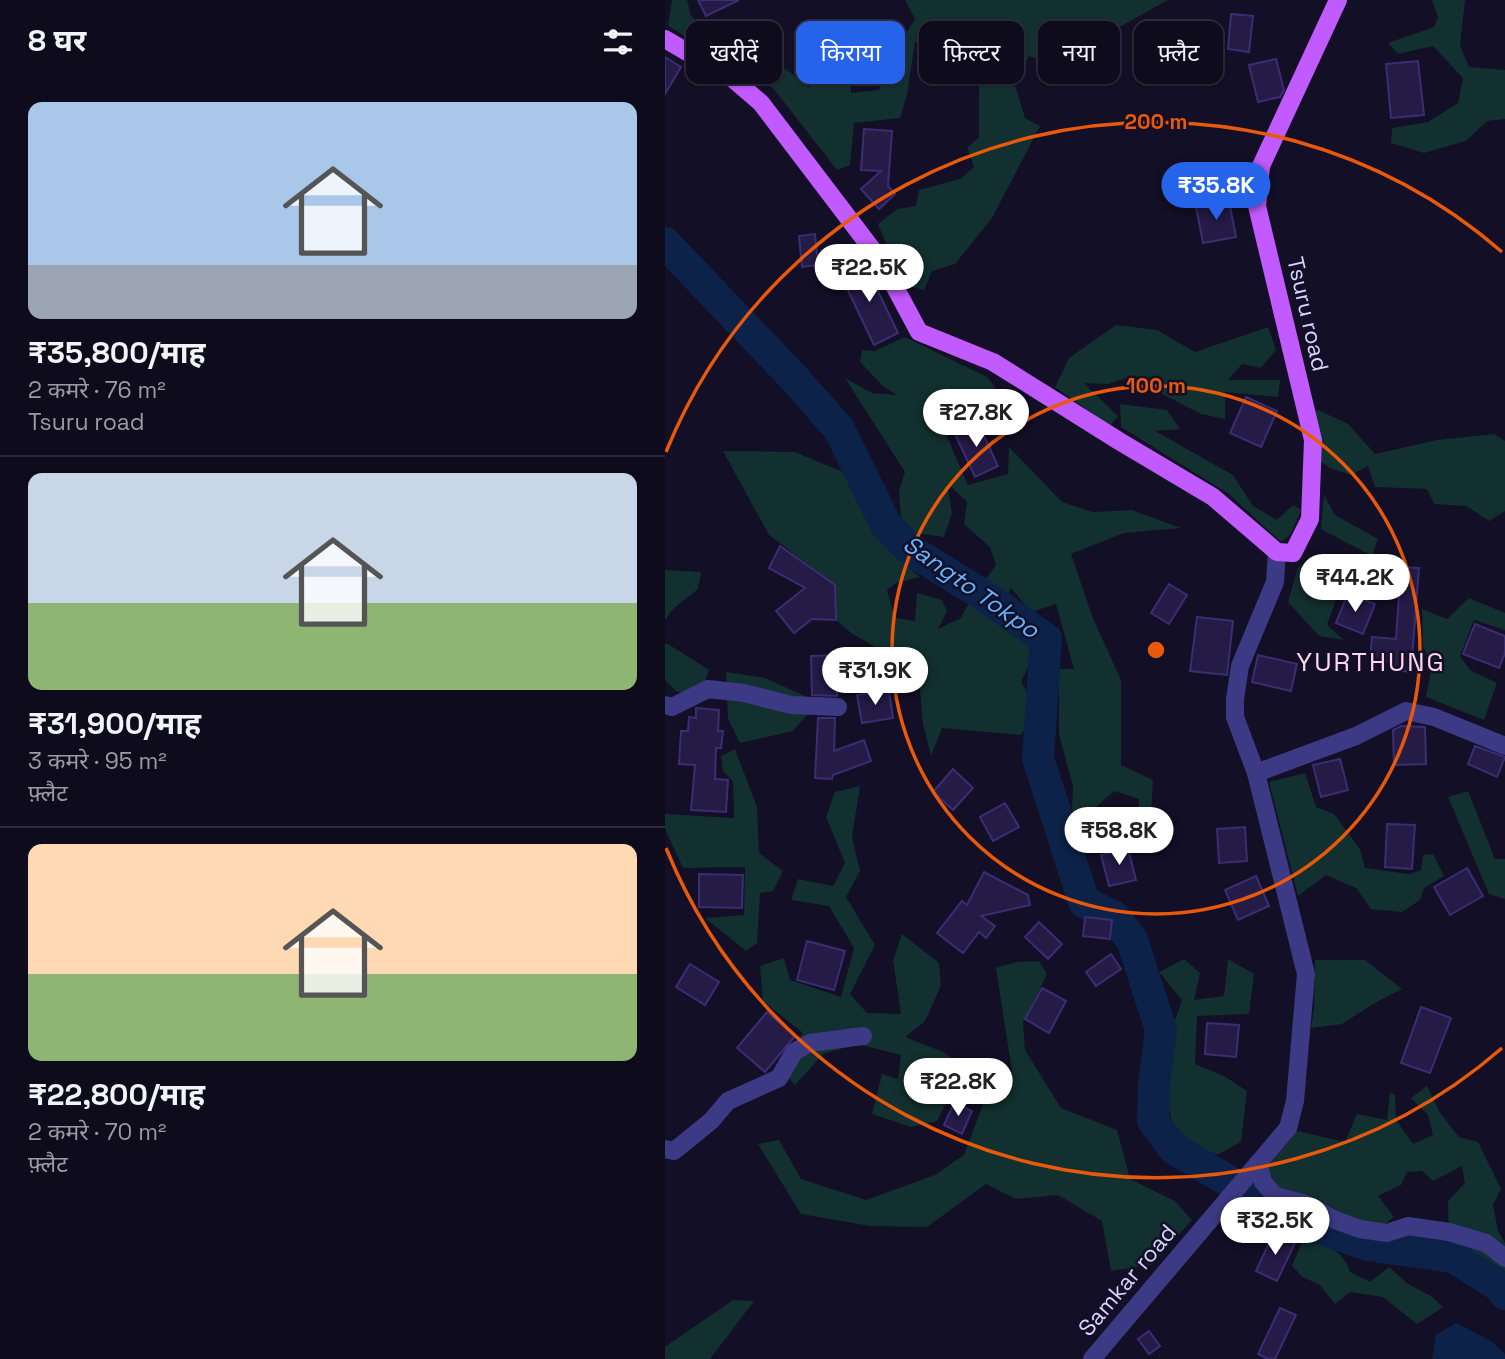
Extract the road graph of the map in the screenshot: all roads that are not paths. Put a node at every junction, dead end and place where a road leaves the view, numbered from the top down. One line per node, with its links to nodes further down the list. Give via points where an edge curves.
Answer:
1 (1338, 0): 3 (main road, Tsuru road, via 1261,166 1257,206 1313,440 1310,519 1293,553)
2 (665, 39): 3 (main road, via 733,79 761,103 881,261 919,332 993,362 1213,497)
3 (1277, 552): 7 (street, Samkar road, via 1275,582 1240,666 1235,699 1235,717)
4 (665, 705): 5 (street, via 708,689 791,705)
5 (838, 707)
6 (1505, 747): 7 (street, via 1434,717 1406,711 1356,736)
7 (1256, 773): 10 (street, Samkar road, via 1306,974 1295,1101 1288,1128)
8 (863, 1036): 9 (street, via 810,1043 794,1052 779,1078 728,1101 674,1151)
9 (665, 1149)
10 (1253, 1170): 11 (street, via 1275,1196 1303,1203 1360,1229 1387,1233 1408,1226 1449,1232 1486,1243); 12 (street, Samkar road)
11 (1505, 1258)
12 (1092, 1359)

